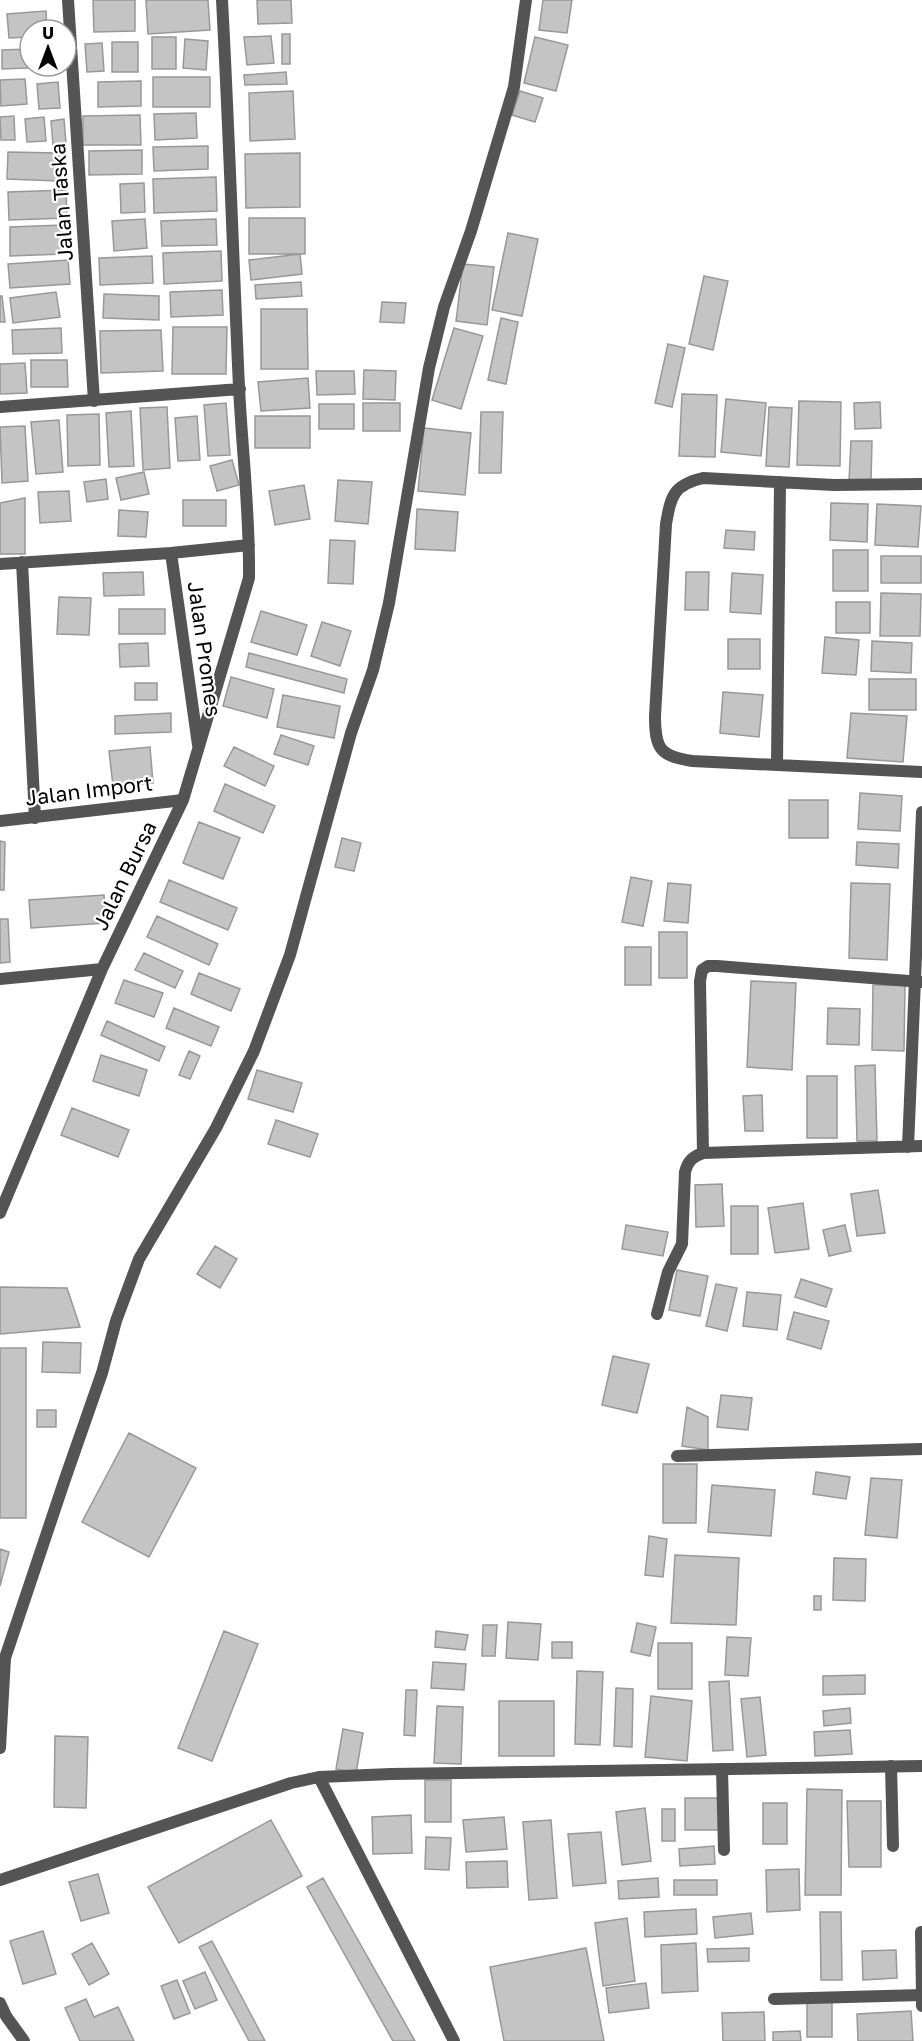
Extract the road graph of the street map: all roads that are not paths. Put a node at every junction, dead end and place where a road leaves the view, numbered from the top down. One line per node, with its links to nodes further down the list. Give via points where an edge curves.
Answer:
1 (68, 0): 5 (street, Jalan Taska)
2 (222, 0): 4 (street, Jalan Bursa)
3 (526, 0): 30 (street, via 514,87 444,307 429,368 373,670 351,733 290,955 254,1051 131,1280 5,1658)
4 (240, 389): 5 (street); 9 (street, Jalan Bursa)
5 (94, 401): 6 (street)
6 (0, 407)
7 (780, 482): 8 (street); 14 (street); 14 (street, via 703,478 677,488 666,524 655,716 660,750 674,758)
8 (922, 484)
9 (249, 545): 10 (street); 13 (street, Jalan Bursa, via 249,578)
10 (171, 553): 11 (street); 13 (street, Jalan Promes)
11 (22, 562): 12 (street); 18 (street)
12 (0, 564)
13 (199, 751): 16 (street, Jalan Bursa)
14 (777, 764): 15 (street)
15 (922, 772)
16 (183, 800): 18 (street, Jalan Import); 20 (street, Jalan Bursa)
17 (922, 812): 22 (street)
18 (35, 818): 19 (street, Jalan Import)
19 (0, 821)
20 (102, 969): 21 (street); 26 (street, Jalan Bursa)
21 (0, 979)
22 (918, 982): 24 (street); 25 (street, via 717,966 702,970)
23 (922, 1146): 24 (street)
24 (908, 1147): 25 (street)
25 (703, 1153): 27 (street, via 688,1162 682,1244 668,1272)
26 (0, 1213)
27 (657, 1314)
28 (922, 1449): 29 (street)
29 (677, 1456)
30 (0, 1748)
31 (891, 1766): 32 (street); 33 (street); 35 (street)
32 (922, 1766)
33 (722, 1769): 34 (street); 36 (street)
34 (319, 1777): 37 (street); 44 (street)
35 (893, 1846)
36 (724, 1850)
37 (0, 1880)
38 (921, 1932): 39 (street)
39 (922, 1995): 40 (street); 42 (street)
40 (774, 1999)
41 (0, 2003): 43 (street)
42 (922, 2006)
43 (24, 2041)
44 (454, 2041)

